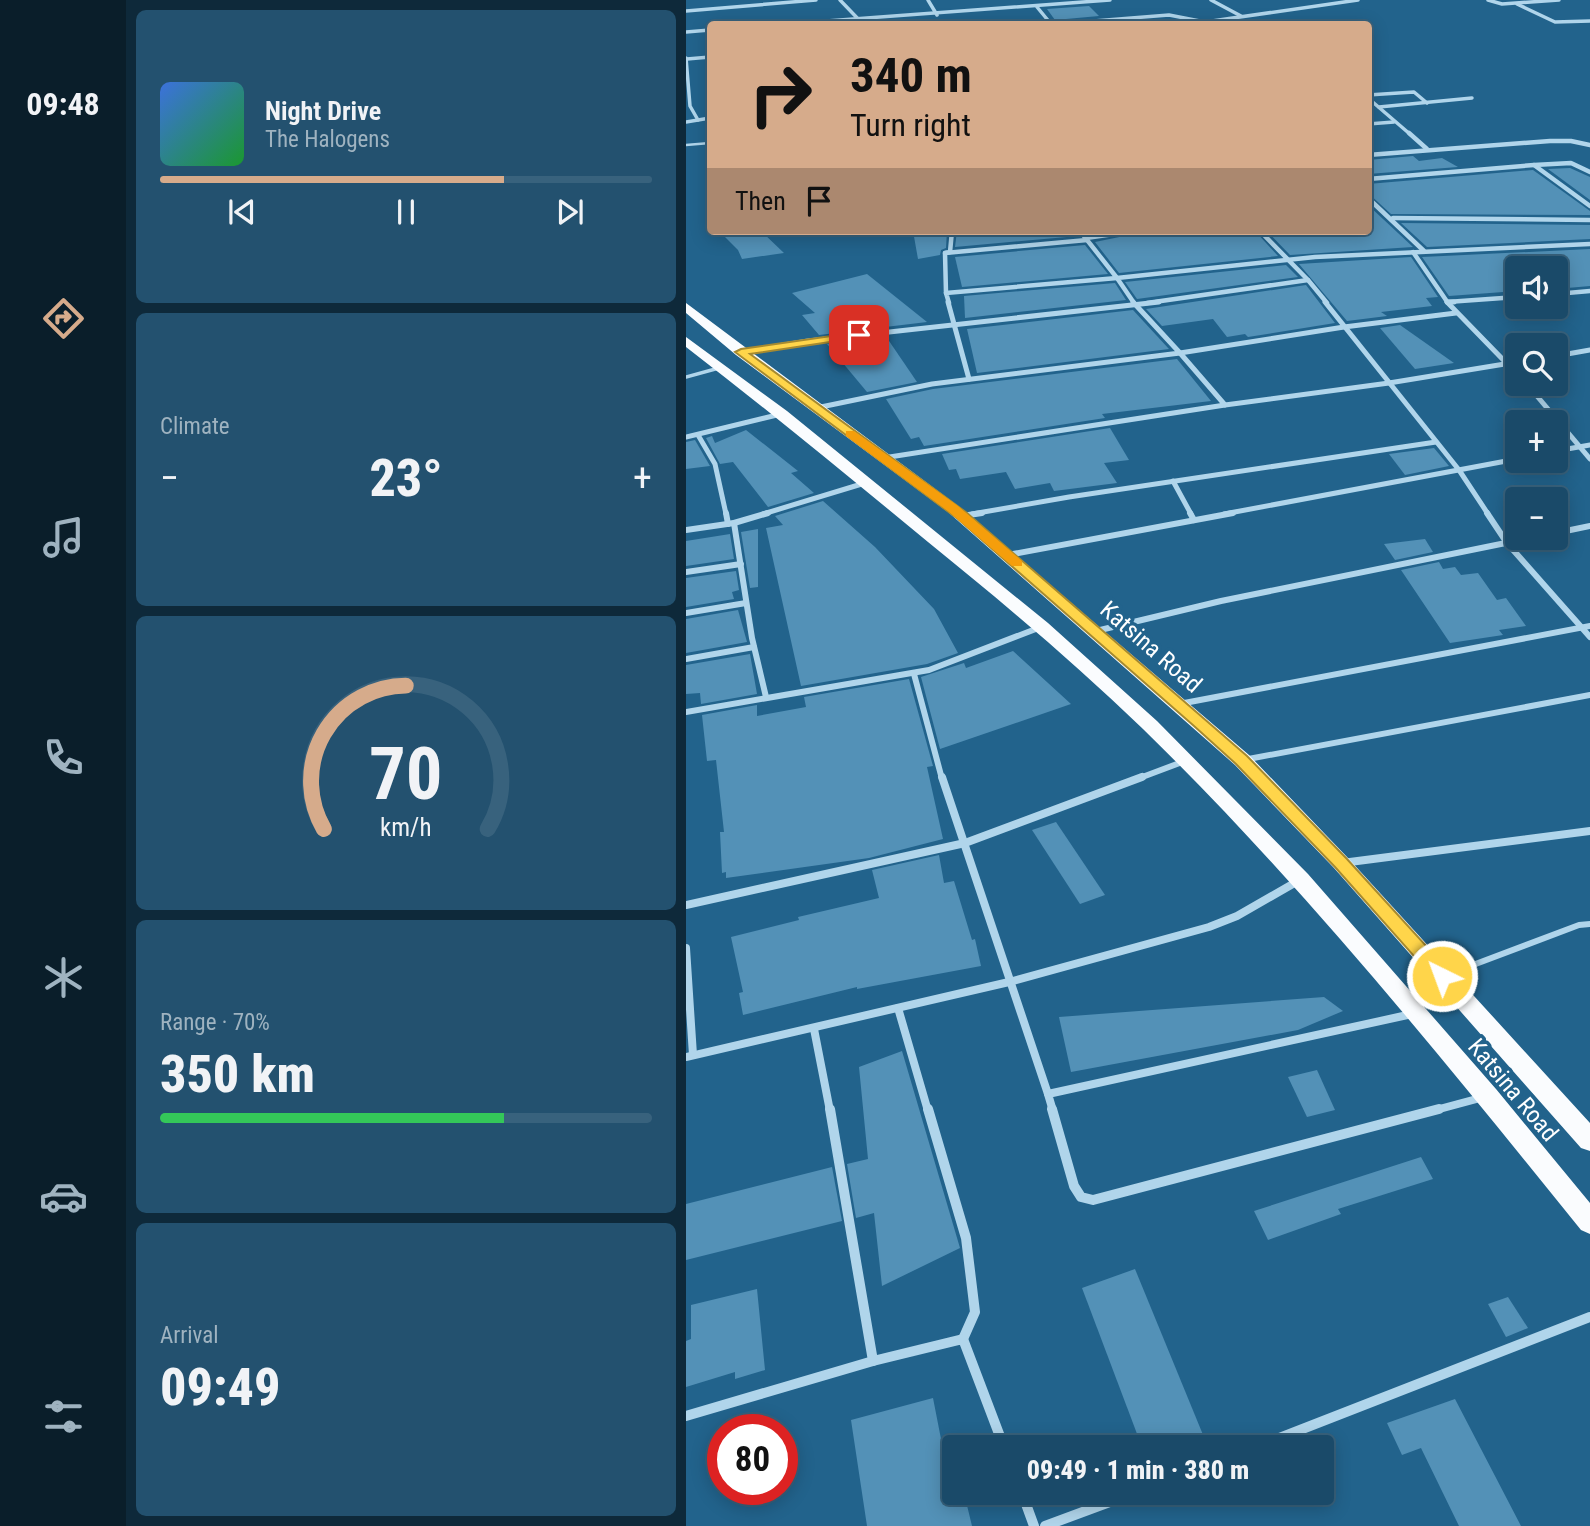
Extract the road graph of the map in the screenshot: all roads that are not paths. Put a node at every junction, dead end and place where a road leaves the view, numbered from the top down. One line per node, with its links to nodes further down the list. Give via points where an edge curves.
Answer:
1 (816, 0): 16 (street)
2 (839, 0): 19 (street)
3 (928, 0): 17 (street)
4 (1013, 0): 14 (street)
5 (1110, 0): 11 (street)
6 (1211, 0): 18 (street)
7 (1287, 0): 15 (street)
8 (1358, 0): 15 (street)
9 (1489, 0): 12 (street)
10 (1557, 0): 12 (street)
11 (1091, 1): 13 (street)
12 (1517, 4): 25 (street, via 1555,22)
13 (1037, 7): 14 (street); 21 (street)
14 (1022, 8): 17 (street)
15 (1295, 10): 18 (street)
16 (686, 11)
17 (937, 15): 19 (street)
18 (1242, 16): 24 (street)
19 (858, 19): 20 (street)
20 (829, 21)
21 (1050, 21)
22 (1092, 21): 23 (street, via 1169,15)
23 (1191, 21)
24 (1211, 21)
25 (1590, 21)
26 (707, 30): 27 (street)
27 (686, 32)
28 (707, 57): 29 (street)
29 (686, 58): 36 (street, via 690,106)
30 (1372, 97): 33 (street, via 1414,92)
31 (1472, 98): 33 (street)
32 (1372, 101): 34 (street)
33 (1427, 103): 34 (street)
34 (1379, 107): 38 (street)
35 (707, 118): 36 (street)
36 (698, 120): 37 (street)
37 (686, 122)
38 (1394, 122): 39 (street); 43 (street)
39 (1372, 124)
40 (707, 143): 41 (lane)
41 (686, 145)
42 (1590, 145): 43 (street, via 1560,142)
43 (1427, 149): 44 (street)
44 (1372, 155)
45 (1534, 165): 46 (street, via 1573,163); 47 (street); 49 (street)
46 (1590, 172)
47 (1372, 179)
48 (1372, 201): 50 (street)
49 (1590, 206)
50 (1393, 218): 51 (street); 58 (street)
51 (1590, 220)
52 (952, 235): 60 (street, via 950,252)
53 (1084, 235): 56 (street)
54 (1111, 235): 56 (street)
55 (1264, 235): 61 (street)
56 (1087, 239): 60 (street); 62 (street)
57 (1590, 244): 58 (street)
58 (1424, 251): 59 (street)
59 (1413, 252): 61 (street); 68 (street)
60 (945, 253): 65 (street)
61 (1291, 260): 62 (street); 63 (street)
62 (1116, 278): 65 (street); 69 (street)
63 (1308, 280): 69 (street); 73 (street)
64 (1590, 291): 66 (street)
65 (946, 293): 72 (street)
66 (1568, 293)
67 (1505, 298): 68 (street)
68 (1447, 302): 71 (street)
69 (1135, 305): 72 (street); 77 (street)
70 (686, 307): 76 (highway, Katsina Road)
71 (1456, 313): 73 (street); 79 (street)
72 (956, 324): 76 (street); 83 (street)
73 (1344, 327): 77 (street); 84 (street)
74 (686, 341): 81 (highway, Katsina Road)
75 (1590, 350): 78 (street)
76 (741, 352): 87 (highway, Katsina Road)
77 (1180, 353): 83 (street); 86 (street)
78 (1568, 354)
79 (1505, 360)
80 (1505, 364): 84 (street)
81 (719, 368): 82 (lane); 88 (highway, Katsina Road)
82 (686, 377)
83 (969, 380): 87 (street)
84 (1389, 383): 86 (street); 91 (street)
85 (1536, 396): 93 (street)
86 (1225, 405): 95 (street)
87 (816, 408): 95 (highway, Katsina Road)
88 (782, 414): 89 (street); 100 (highway, Katsina Road)
89 (698, 435): 90 (street); 103 (street, via 715,464)
90 (686, 438)
91 (1436, 442): 98 (street); 99 (street)
92 (1590, 445): 93 (street)
93 (1578, 447): 94 (street); 96 (street)
94 (1568, 449)
95 (883, 458): 101 (highway, Katsina Road)
96 (1590, 460)
97 (1505, 461): 98 (street)
98 (1459, 470): 102 (street); 107 (street)
99 (1173, 481): 101 (street); 102 (street)
100 (865, 483): 103 (street); 115 (highway, Katsina Road)
101 (962, 516): 110 (highway, Katsina Road)
102 (1194, 520): 110 (street)
103 (731, 523): 105 (street); 111 (street)
104 (1590, 526): 106 (street)
105 (686, 530)
106 (1568, 531)
107 (1505, 540)
108 (1505, 543): 117 (street)
109 (1514, 550): 116 (street)
110 (1008, 555): 117 (highway, Katsina Road)
111 (741, 564): 112 (street); 113 (street)
112 (686, 572)
113 (746, 603): 114 (street); 119 (street)
114 (686, 613)
115 (1042, 627): 121 (street); 127 (highway, Katsina Road)
116 (1586, 627): 118 (street); 124 (street)
117 (1096, 631): 124 (highway, Katsina Road)
118 (1590, 637)
119 (754, 647): 120 (street); 123 (street)
120 (686, 659)
121 (914, 674): 123 (street); 129 (street, via 939,769)
122 (1590, 695): 126 (street)
123 (766, 697): 125 (street)
124 (1179, 704): 126 (highway, Katsina Road)
125 (686, 712)
126 (1242, 760): 130 (highway, Katsina Road)
127 (1185, 761): 129 (street); 131 (highway, Katsina Road)
128 (1590, 831): 130 (street)
129 (965, 843): 132 (street); 136 (street)
130 (1341, 863): 135 (highway, Katsina Road)
131 (1301, 879): 136 (street, via 1209,927); 138 (highway, Katsina Road)
132 (686, 905)
133 (1590, 924): 135 (lane)
134 (686, 948): 140 (street)
135 (1442, 976): 143 (highway, Katsina Road)
136 (1009, 982): 137 (street); 141 (street)
137 (898, 1008): 139 (street); 146 (street, via 966,1238 975,1312)
138 (1416, 1013): 141 (street); 142 (highway, Katsina Road)
139 (814, 1028): 140 (street); 147 (street)
140 (690, 1056)
141 (1048, 1094): 142 (street, via 1074,1185 1081,1197 1093,1200)
142 (1487, 1096): 144 (highway, Katsina Road)
143 (1590, 1140)
144 (1590, 1222)
145 (1590, 1317): 150 (street)
146 (963, 1339): 147 (street); 149 (street)
147 (873, 1361): 148 (street)
148 (686, 1416)
149 (999, 1435)
150 (1287, 1435)
151 (1026, 1505): 153 (street)
152 (1102, 1505): 154 (street)
153 (1034, 1526)
154 (1045, 1526)

